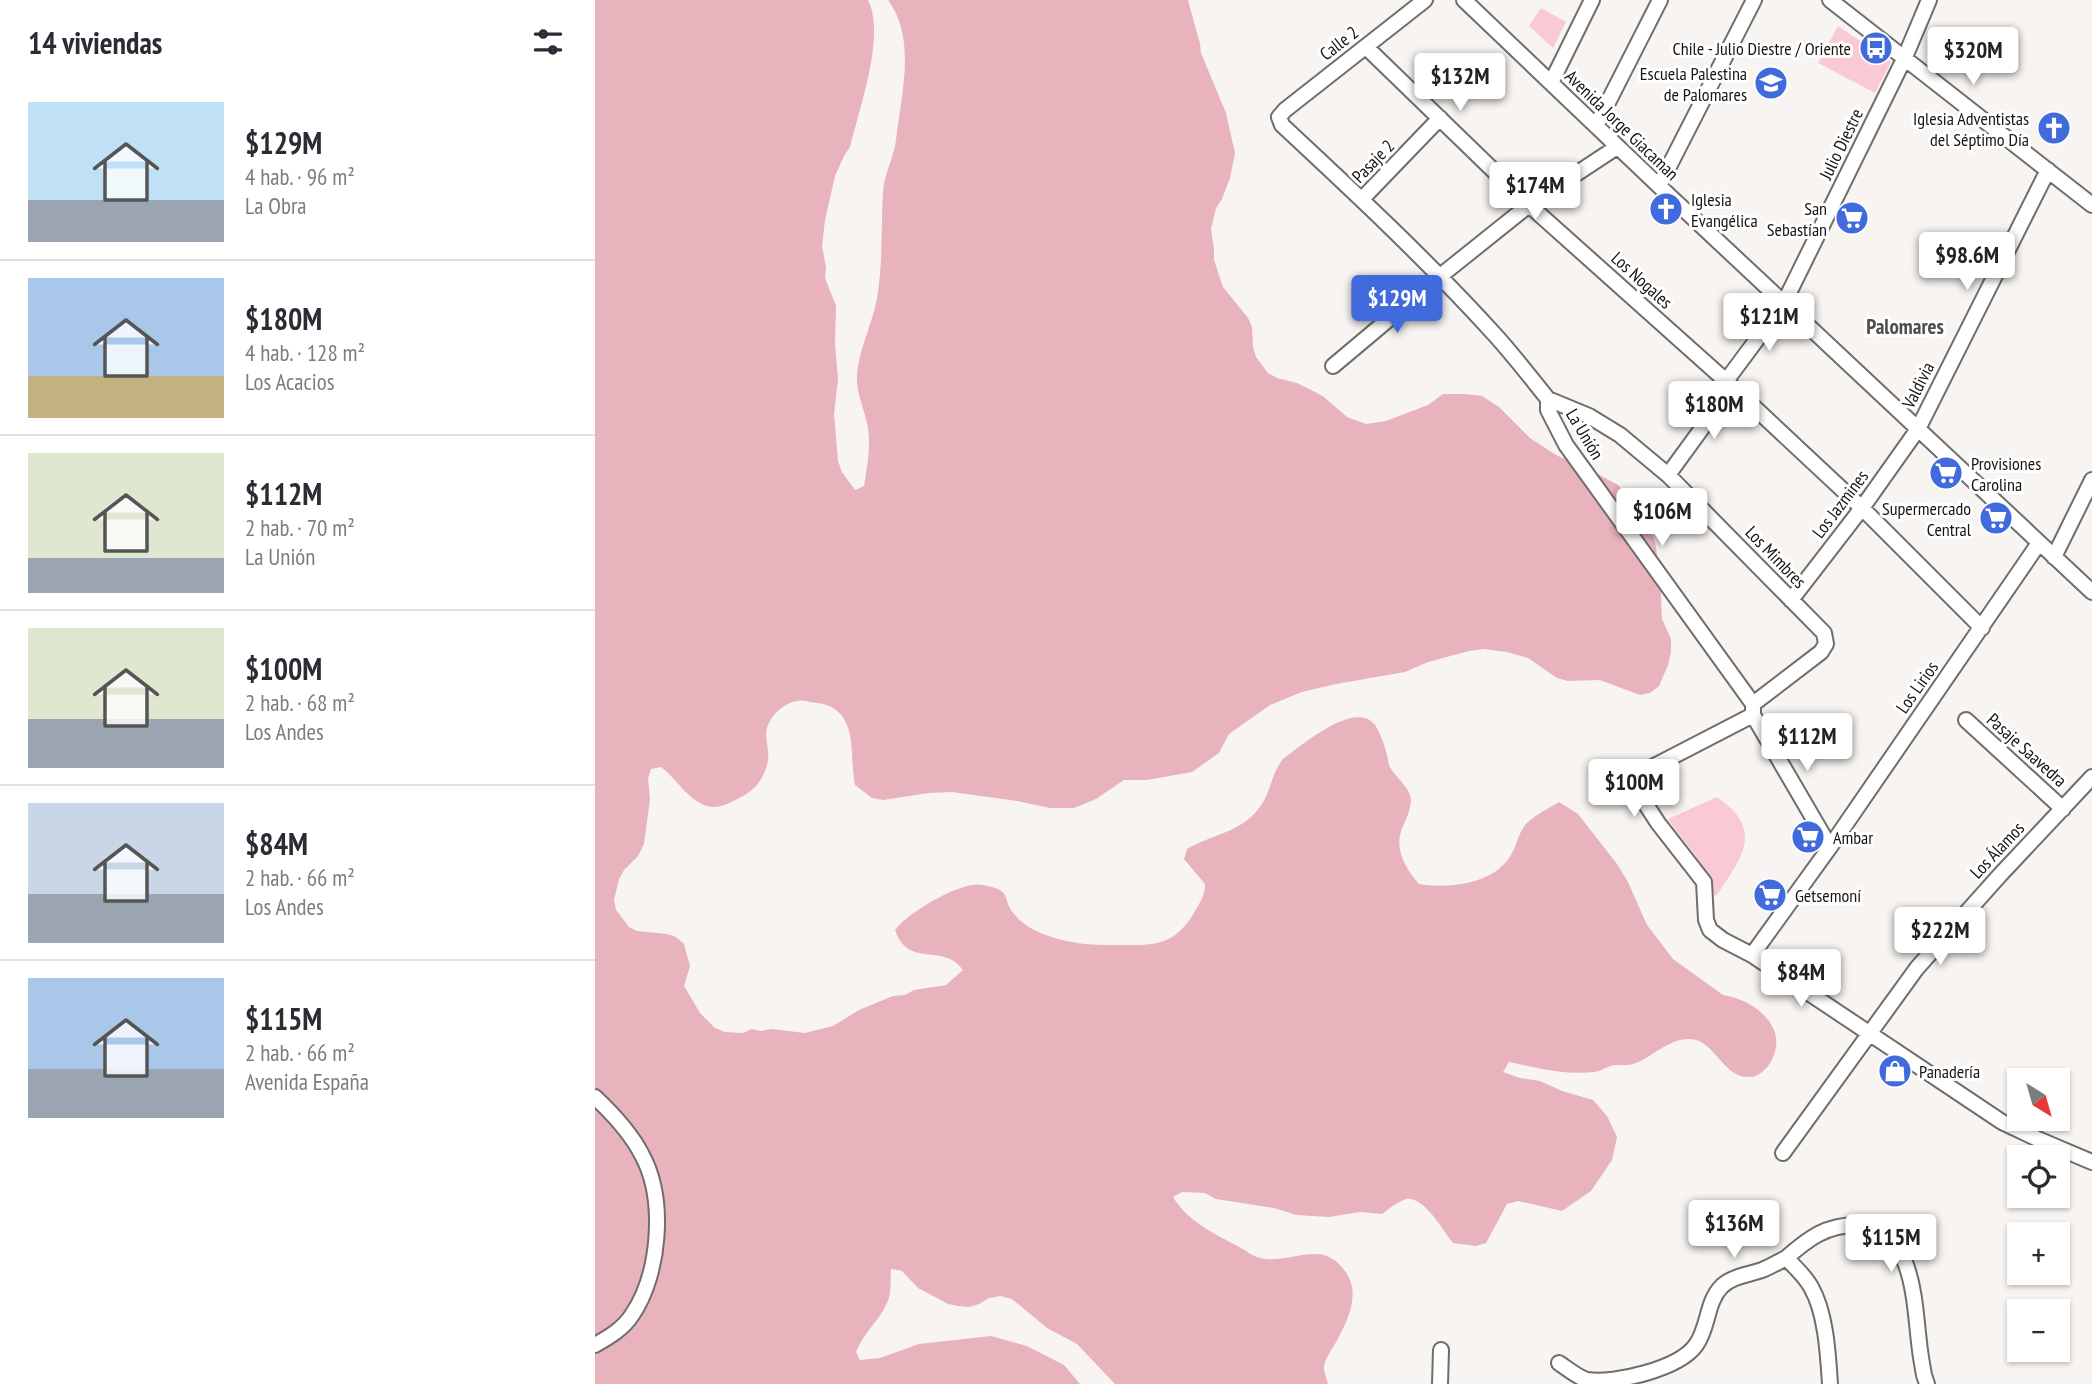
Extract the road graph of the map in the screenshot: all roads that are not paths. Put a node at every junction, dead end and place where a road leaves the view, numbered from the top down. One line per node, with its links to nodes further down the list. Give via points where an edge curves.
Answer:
1 (1425, 0): 8 (street, Calle 2)
2 (1464, 0): 10 (street, Avenida Jorge Giacaman)
3 (1592, 0): 10 (street)
4 (1660, 0): 13 (street)
5 (1754, 0): 16 (street)
6 (1830, 0): 9 (street)
7 (1929, 0): 9 (street, Julio Diestre)
8 (1366, 47): 11 (street, Calle 2); 12 (street, Los Nogales)
9 (1905, 57): 15 (street); 21 (street, Julio Diestre)
10 (1551, 83): 13 (street, Avenida Jorge Giacaman)
11 (1279, 117): 17 (street, La Unión, via 1282,125)
12 (1440, 118): 17 (street, Pasaje 2); 18 (street, Los Nogales)
13 (1596, 126): 14 (street, Avenida Jorge Giacaman)
14 (1617, 147): 16 (street, Avenida Jorge Giacaman); 18 (street)
15 (2048, 170): 19 (street); 25 (street, Valdivia)
16 (1659, 186): 21 (street, Avenida Jorge Giacaman)
17 (1362, 199): 20 (street, La Unión)
18 (1529, 205): 20 (street); 23 (street, Los Nogales)
19 (2092, 205)
20 (1439, 277): 22 (street); 24 (street, La Unión)
21 (1784, 303): 23 (street, Julio Diestre); 25 (street, Avenida Jorge Giacaman)
22 (1333, 366)
23 (1729, 384): 26 (street, Julio Diestre); 28 (street, Los Nogales)
24 (1548, 399): 26 (street, Los Mimbres, via 1590,416 1620,435); 34 (street, La Unión, via 1548,410 1566,445)
25 (1918, 429): 28 (street, Los Jazmines); 29 (street, Avenida Jorge Giacaman)
26 (1668, 475): 32 (street, Los Mimbres)
27 (2092, 480): 30 (street)
28 (1862, 508): 32 (street, Los Jazmines); 33 (street, Los Nogales)
29 (2039, 543): 30 (street, Avenida Jorge Giacaman); 33 (street, Los Lirios)
30 (2054, 557): 31 (street, Avenida Jorge Giacaman)
31 (2092, 592)
32 (1791, 600): 34 (street, Los Mimbres, via 1824,634 1826,644)
33 (1982, 628): 38 (street, Los Lirios)
34 (1753, 710): 38 (street, La Unión); 39 (street, via 1637,775 1634,786 1704,883 1710,930)
35 (1966, 720): 37 (street, Pasaje Saavedra)
36 (2092, 777): 37 (street, Los Álamos)
37 (2063, 809): 40 (street, Los Álamos, via 1924,959)
38 (1830, 847): 39 (street, Los Lirios)
39 (1752, 955): 40 (street)
40 (1869, 1033): 42 (street, Los Álamos); 43 (street, via 2002,1122)
41 (595, 1097): 45 (street, via 642,1155 652,1183 657,1229 653,1262 638,1305 625,1324)
42 (1783, 1153)
43 (2092, 1162)
44 (1786, 1258): 47 (street, via 1732,1278 1721,1288 1711,1302 1695,1347 1674,1364 1608,1382 1589,1381); 49 (street, via 1819,1301); 50 (street, via 1814,1236 1840,1225 1882,1232 1899,1250 1909,1271)
45 (595, 1345)
46 (1441, 1350): 48 (street)
47 (1559, 1363)
48 (1440, 1384)
49 (1830, 1384)
50 (1927, 1384)

